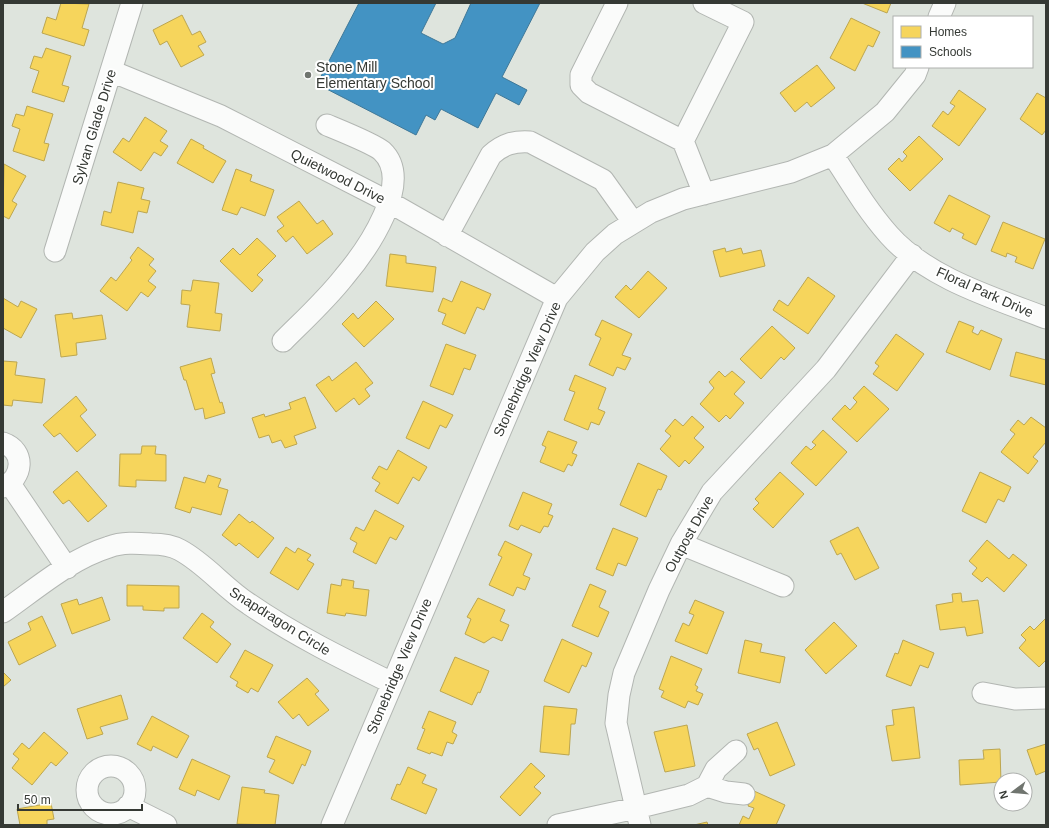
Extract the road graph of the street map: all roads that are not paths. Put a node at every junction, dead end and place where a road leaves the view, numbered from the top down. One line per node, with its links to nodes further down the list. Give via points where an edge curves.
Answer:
1 (132, 3): 7 (street, Sylvan Glade Drive)
2 (617, 3): 9 (street, via 581,75 581,85 588,93)
3 (704, 3): 9 (street, via 743,22)
4 (945, 3): 5 (street)
5 (939, 16)
6 (918, 68): 10 (street, Stonebridge View Drive, via 915,75 885,112)
7 (111, 71): 12 (street, Quietwood Drive, via 221,116); 15 (street, Sylvan Glade Drive)
8 (327, 125): 12 (street, via 381,150 390,161 394,177)
9 (683, 141): 11 (street)
10 (833, 155): 11 (street, Stonebridge View Drive, via 791,172); 16 (street, Floral Park Drive, via 865,206 890,236)
11 (704, 194): 13 (street, Stonebridge View Drive, via 651,212)
12 (389, 202): 14 (street, Quietwood Drive); 19 (street, via 372,240 344,278)
13 (633, 222): 14 (street, via 603,180 530,142 518,142 501,146 491,155); 17 (street, Stonebridge View Drive, via 595,252)
14 (447, 236): 17 (street, Quietwood Drive)
15 (55, 251)
16 (912, 255): 18 (street, Floral Park Drive, via 940,274); 22 (street, Outpost Drive, via 826,369 712,492)
17 (557, 298): 26 (street, Stonebridge View Drive)
18 (1046, 318)
19 (283, 341)
20 (3, 443): 21 (street, via 14,449 20,463 19,471)
21 (6, 485): 23 (street)
22 (681, 544): 24 (street); 33 (street, Outpost Drive, via 624,673 619,695 616,723)
23 (67, 568): 25 (street, Snapdragon Circle); 26 (street, Snapdragon Circle, via 108,547 125,543 165,545 179,550 197,562 249,605 337,657)
24 (783, 586)
25 (3, 612)
26 (392, 684): 35 (street, Stonebridge View Drive)
27 (983, 693): 28 (street, via 1015,699)
28 (1046, 698)
29 (736, 751): 30 (street, via 716,769)
30 (707, 786): 31 (street); 33 (street)
31 (744, 794)
32 (128, 806): 34 (street)
33 (638, 817): 36 (street)
34 (166, 825)
35 (332, 825)
36 (558, 825)

